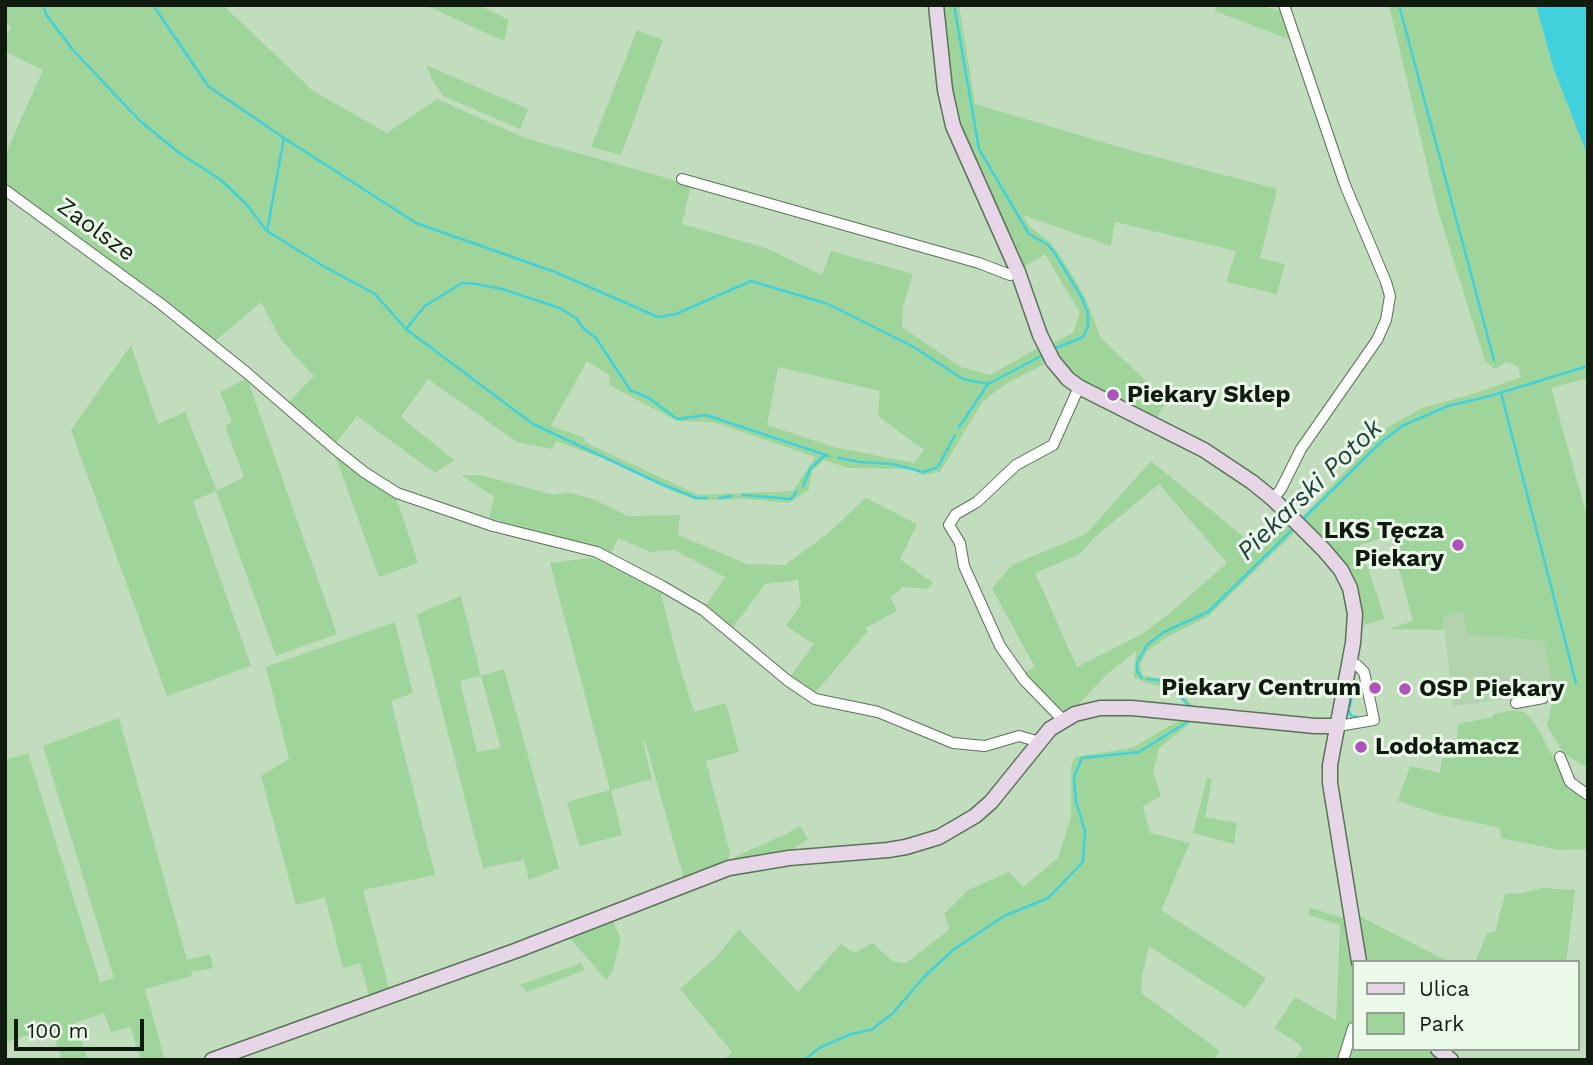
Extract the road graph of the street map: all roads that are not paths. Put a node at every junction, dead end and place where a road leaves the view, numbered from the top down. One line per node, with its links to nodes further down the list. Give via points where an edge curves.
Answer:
1 (936, 5): 5 (street, via 953,126)
2 (1284, 5): 7 (street, via 1345,185 1390,296 1377,340 1301,449)
3 (682, 179): 5 (street, via 979,262 1010,275)
4 (5, 190): 13 (street, Zaolsze, via 161,304 335,449 397,492 493,526 597,552 703,610 815,699 877,712 953,743 985,746 1019,736)
5 (1018, 272): 6 (street, via 1044,345)
6 (1079, 387): 7 (street, via 1204,450); 11 (street, via 1053,444 1016,466 977,502 956,514 950,525 1000,646 1024,680)
7 (1273, 499): 8 (street, via 1335,563 1350,588 1355,614)
8 (1350, 662): 12 (street); 12 (street, via 1364,672 1374,720)
9 (1544, 698): 10 (street)
10 (1516, 703)
11 (1063, 720): 12 (street, via 1100,708 1132,708); 13 (street)
12 (1338, 726): 16 (street, via 1330,765 1331,796)
13 (1040, 742): 18 (street, via 992,802 939,837 888,850 729,868 508,954)
14 (1560, 757): 15 (street, via 1570,782)
15 (1588, 795)
16 (1359, 960)
17 (1352, 1031): 19 (street)
18 (212, 1060)
19 (1343, 1060)

